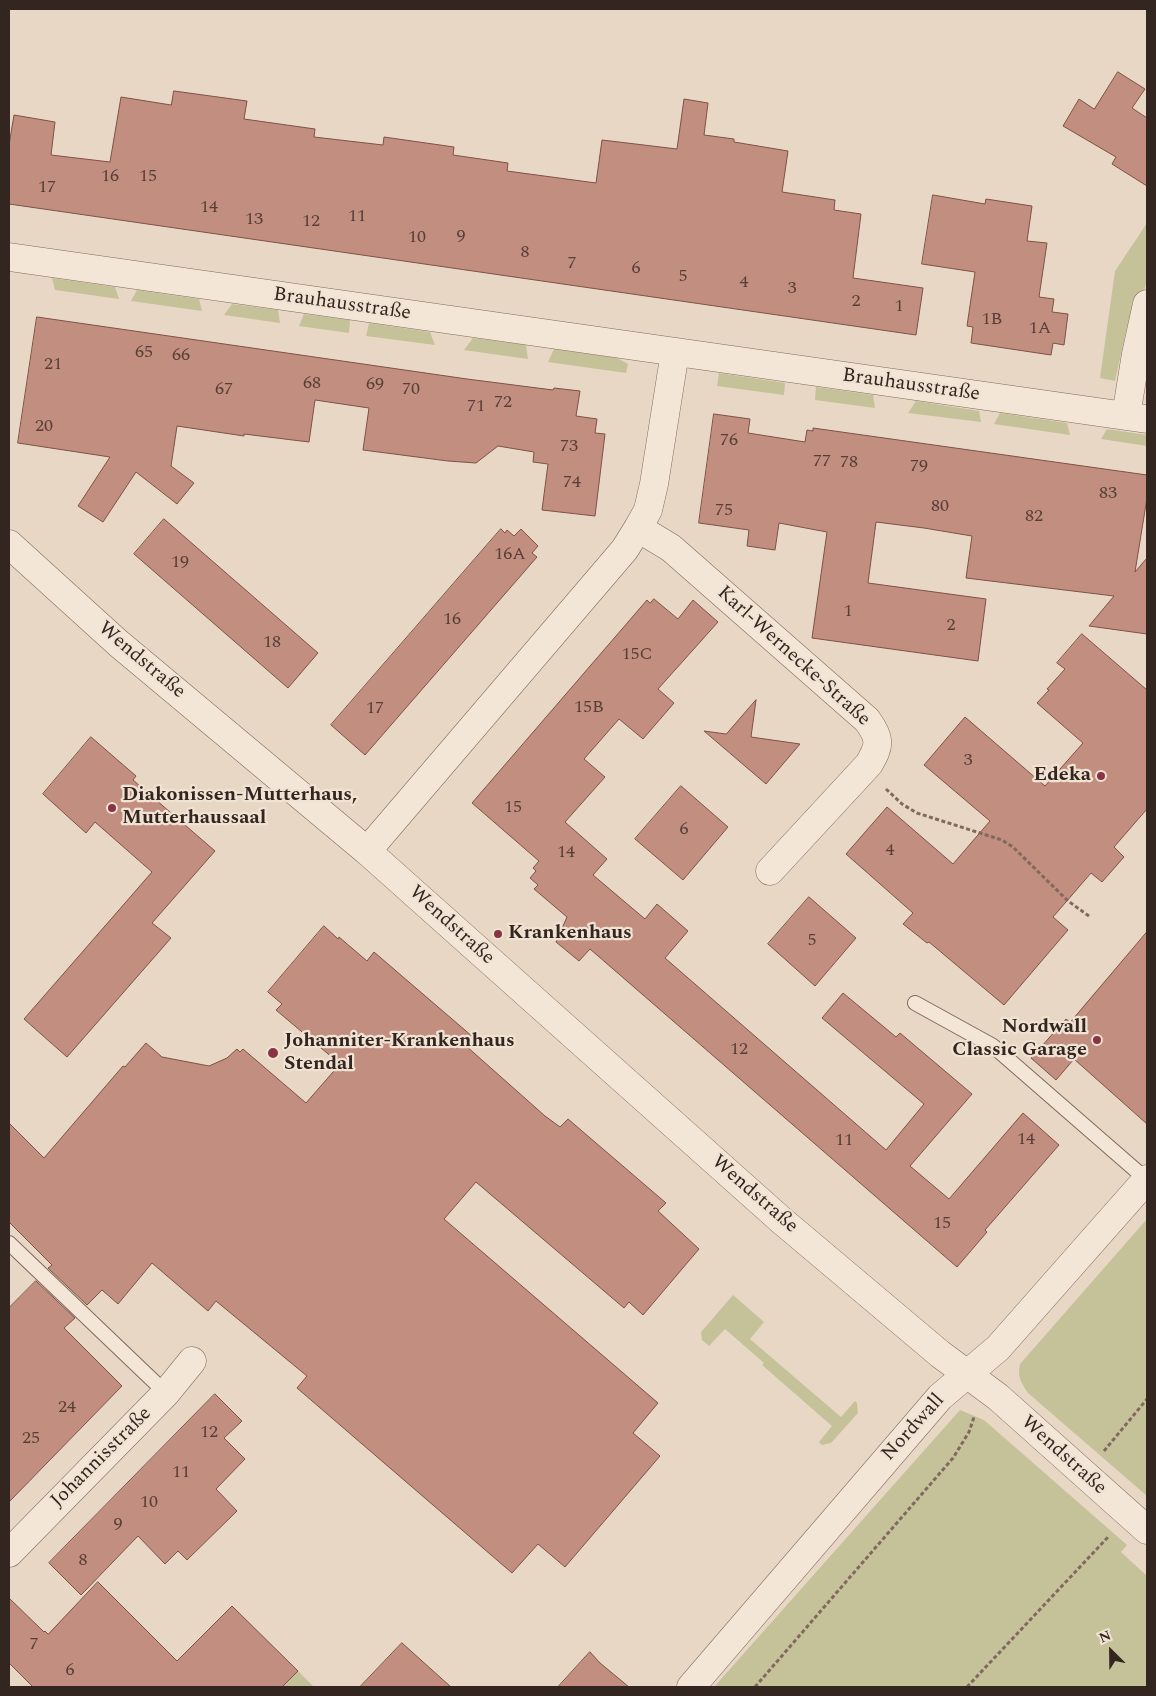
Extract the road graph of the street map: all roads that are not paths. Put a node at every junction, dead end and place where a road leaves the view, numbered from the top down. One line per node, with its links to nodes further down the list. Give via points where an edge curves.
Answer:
1 (9, 262): 3 (street, Brauhausstraße)
2 (1147, 304): 4 (street, via 1136,354)
3 (675, 352): 4 (street, Brauhausstraße); 5 (street, via 654,484 648,510)
4 (1137, 418)
5 (638, 528): 7 (street, via 608,570); 8 (street, Karl-Wernecke-Straße, via 671,548 867,720 876,732 877,749 864,769)
6 (9, 544): 7 (street, Wendstraße, via 118,643)
7 (367, 852): 13 (street, Wendstraße, via 781,1220)
8 (770, 871)
9 (915, 1003): 10 (lane, via 992,1046)
10 (1147, 1179): 13 (street, Nordwall, via 998,1348)
11 (9, 1243): 14 (lane)
12 (192, 1361): 14 (street, Johannisstraße)
13 (967, 1374): 15 (street, Wendstraße); 17 (street, Nordwall, via 940,1397)
14 (166, 1393): 16 (street, Johannisstraße)
15 (1138, 1522)
16 (9, 1552)
17 (690, 1687)

